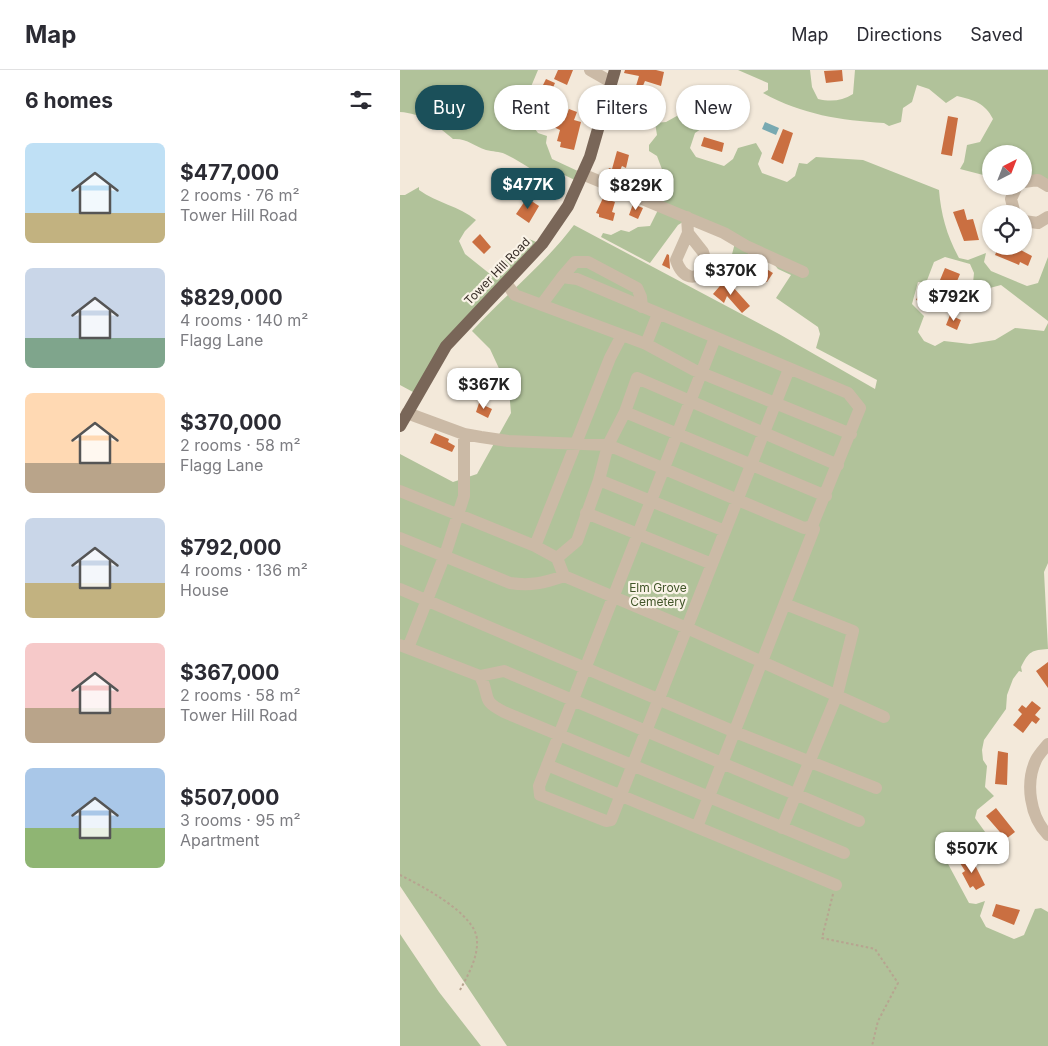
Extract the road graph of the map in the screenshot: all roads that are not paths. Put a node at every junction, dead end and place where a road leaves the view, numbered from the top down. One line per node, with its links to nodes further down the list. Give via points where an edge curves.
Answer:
1 (590, 70): 2 (street)
2 (613, 76): 3 (main road, Tower Hill Road)
3 (582, 174): 6 (street); 12 (main road, Tower Hill Road, via 568,206 542,244)
4 (1032, 180): 5 (street)
5 (1047, 184)
6 (687, 217): 9 (street); 10 (street)
7 (1048, 217): 8 (street)
8 (1032, 222)
9 (688, 233)
10 (803, 272)
11 (562, 277): 13 (street); 14 (street, via 577,279); 14 (street, via 575,262 588,262 637,288)
12 (506, 283): 13 (street, via 515,295); 24 (main road, Tower Hill Road, via 446,346)
13 (542, 304): 16 (street)
14 (642, 307): 15 (street)
15 (658, 314): 17 (street); 18 (street)
16 (622, 335): 18 (street); 30 (street)
17 (715, 338): 19 (street); 20 (street)
18 (646, 344): 20 (street)
19 (789, 369): 22 (street); 29 (street, via 848,393 856,400 860,408)
20 (701, 373): 21 (street); 22 (street)
21 (690, 401): 23 (street, via 637,378); 26 (street); 27 (street)
22 (776, 403): 26 (street); 29 (street)
23 (625, 412): 27 (street); 31 (street)
24 (407, 413): 25 (main road, Tower Hill Road); 28 (street)
25 (400, 426)
26 (764, 432): 32 (street); 33 (street)
27 (677, 433): 33 (street); 34 (street)
28 (464, 434): 30 (street, via 508,441); 41 (street, via 464,496)
29 (851, 434): 32 (street)
30 (576, 443): 31 (street); 46 (street)
31 (608, 445): 34 (street); 35 (street)
32 (838, 465): 37 (street)
33 (751, 466): 37 (street); 39 (street)
34 (664, 468): 38 (street); 39 (street)
35 (599, 480): 38 (street); 40 (street)
36 (400, 491): 41 (street)
37 (826, 496): 42 (street)
38 (651, 500): 43 (street); 44 (street)
39 (738, 500): 42 (street, via 804,528); 43 (street)
40 (586, 513): 44 (street); 48 (street, via 577,541)
41 (459, 514): 46 (street); 47 (street)
42 (812, 526): 54 (street, via 814,529)
43 (725, 531): 49 (street)
44 (638, 534): 49 (street); 52 (street)
45 (400, 538): 47 (street)
46 (535, 546): 48 (street)
47 (444, 556): 50 (street, via 510,583 527,586); 53 (street)
48 (557, 558): 50 (street)
49 (712, 564): 55 (street)
50 (564, 576): 52 (street)
51 (400, 590): 53 (street)
52 (614, 596): 55 (street); 58 (street)
53 (426, 600): 56 (street); 58 (street)
54 (785, 604): 57 (street); 60 (street, via 853,631)
55 (687, 628): 57 (street); 61 (street)
56 (404, 646): 59 (street)
57 (763, 661): 60 (street); 65 (street)
58 (586, 667): 61 (street); 62 (street)
59 (480, 676): 62 (street, via 504,671); 66 (street, via 490,705)
60 (836, 695): 63 (street); 68 (street)
61 (660, 698): 64 (street); 65 (street)
62 (573, 700): 64 (street); 66 (street)
63 (884, 717)
64 (646, 731): 69 (street); 71 (street)
65 (735, 732): 68 (street); 69 (street)
66 (559, 735): 70 (street); 71 (street)
67 (1048, 744): 79 (street, via 1036,759 1030,778 1033,808)
68 (810, 761): 72 (street); 73 (street)
69 (723, 764): 73 (street); 75 (street)
70 (547, 765): 74 (street); 74 (street, via 539,786 540,795 606,820 611,820)
71 (633, 766): 74 (street); 75 (street)
72 (876, 788)
73 (796, 794): 76 (street); 78 (street)
74 (621, 796): 77 (street)
75 (710, 798): 77 (street); 78 (street)
76 (859, 821)
77 (697, 828): 81 (street)
78 (782, 828): 80 (street)
79 (1048, 835)
80 (844, 853)
81 (836, 885)

